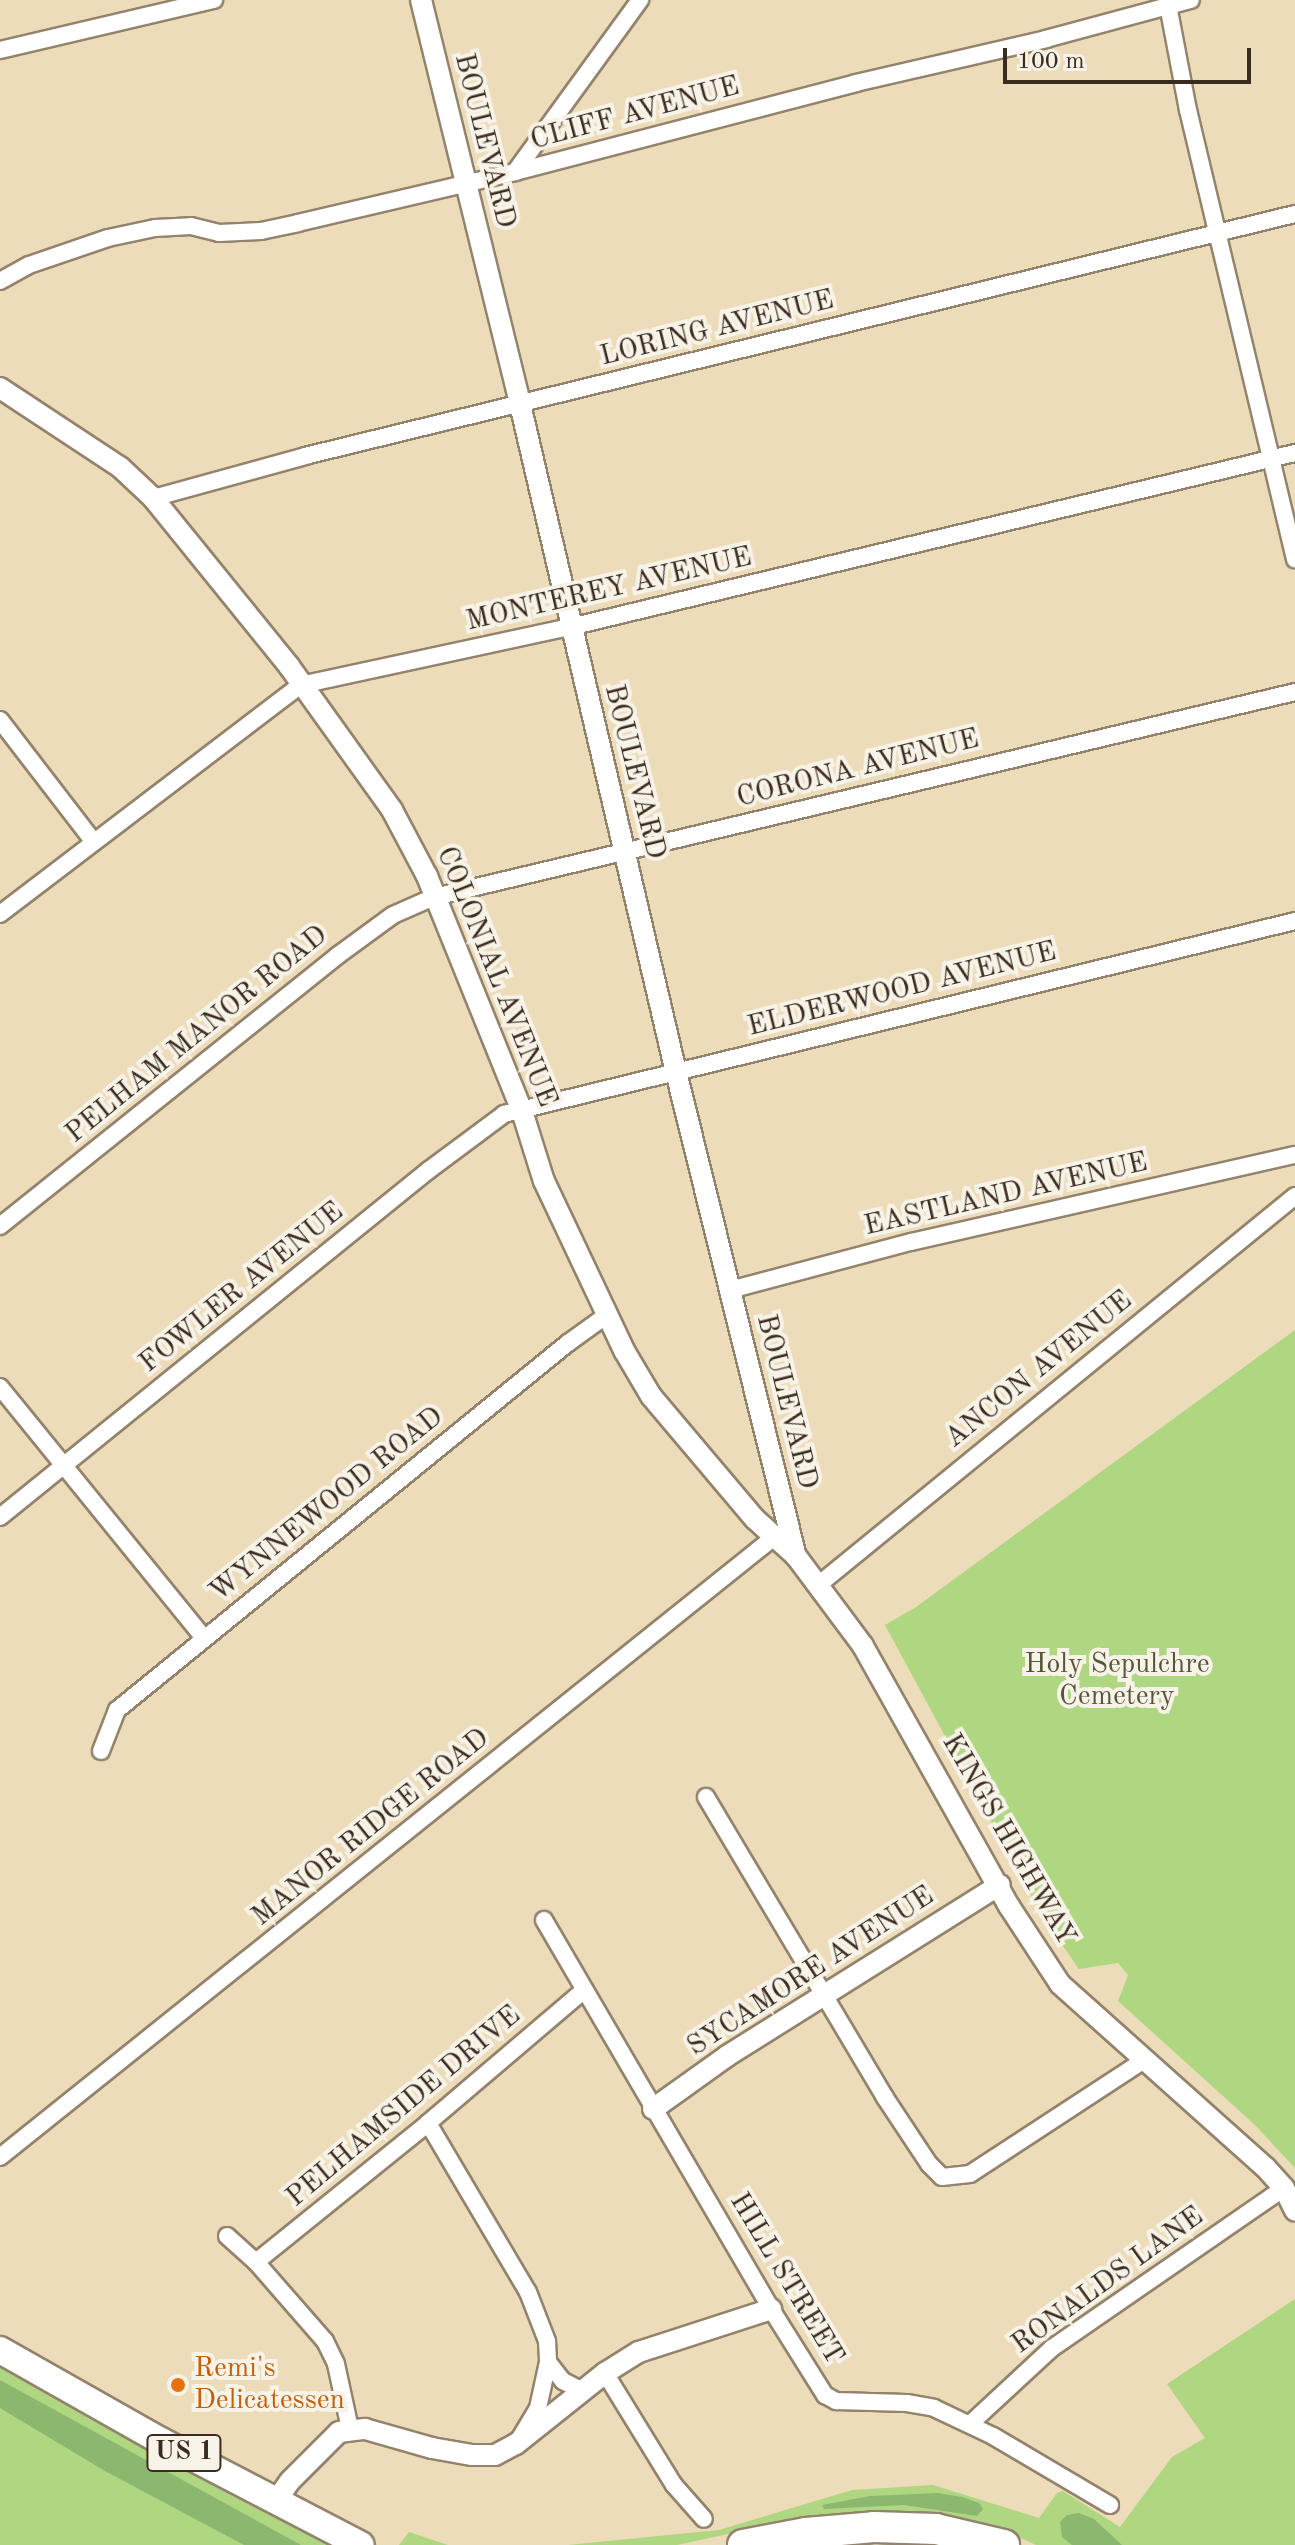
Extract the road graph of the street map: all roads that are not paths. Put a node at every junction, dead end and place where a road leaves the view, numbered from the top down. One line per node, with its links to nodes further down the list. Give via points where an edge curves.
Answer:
1 (214, 0): 6 (street)
2 (421, 0): 8 (street, BOULEVARD)
3 (640, 0): 7 (street)
4 (1191, 0): 5 (street, CLIFF AVENUE)
5 (1167, 3): 7 (street, CLIFF AVENUE); 10 (street)
6 (0, 50)
7 (515, 172): 8 (street, CLIFF AVENUE)
8 (465, 183): 11 (street, CLIFF AVENUE, via 261,231 219,233 191,226 108,238 29,265); 13 (street, BOULEVARD)
9 (1295, 214): 10 (street, LORING AVENUE)
10 (1217, 234): 13 (street, LORING AVENUE); 15 (street)
11 (0, 281)
12 (0, 388): 16 (street, COLONIAL AVENUE, via 120,467)
13 (520, 404): 16 (street, LORING AVENUE); 18 (street, BOULEVARD)
14 (1295, 453): 15 (street, MONTEREY AVENUE)
15 (1272, 459): 17 (street); 18 (street, MONTEREY AVENUE)
16 (153, 498): 19 (street, COLONIAL AVENUE)
17 (1295, 559)
18 (570, 627): 19 (street, MONTEREY AVENUE); 23 (street, BOULEVARD)
19 (301, 685): 22 (street, MONTEREY AVENUE); 24 (street, COLONIAL AVENUE, via 392,810)
20 (1295, 692): 23 (street, CORONA AVENUE)
21 (0, 720): 22 (street)
22 (94, 842): 25 (street, MONTEREY AVENUE)
23 (625, 852): 24 (street, CORONA AVENUE); 27 (street, BOULEVARD)
24 (434, 897): 28 (street, COLONIAL AVENUE); 31 (street, PELHAM MANOR ROAD, via 393,915 337,956)
25 (0, 914)
26 (1295, 921): 27 (street, ELDERWOOD AVENUE)
27 (676, 1072): 28 (street, ELDERWOOD AVENUE); 32 (street, BOULEVARD)
28 (522, 1111): 33 (street, COLONIAL AVENUE, via 544,1181); 35 (street, FOWLER AVENUE, via 504,1114 429,1170)
29 (1295, 1155): 32 (street, EASTLAND AVENUE, via 911,1242)
30 (1295, 1196): 39 (street, ANCON AVENUE)
31 (0, 1226)
32 (730, 1290): 38 (street, BOULEVARD)
33 (607, 1315): 37 (street, COLONIAL AVENUE, via 651,1396); 40 (street, WYNNEWOOD ROAD)
34 (0, 1387): 35 (street)
35 (63, 1467): 36 (street, FOWLER AVENUE); 40 (street)
36 (0, 1517)
37 (773, 1538): 38 (street, COLONIAL AVENUE); 51 (street, MANOR RIDGE ROAD)
38 (796, 1556): 39 (street, COLONIAL AVENUE)
39 (817, 1586): 41 (street, COLONIAL AVENUE)
40 (204, 1638): 42 (street, WYNNEWOOD ROAD, via 117,1710)
41 (863, 1646): 44 (street, KINGS HIGHWAY)
42 (101, 1751)
43 (706, 1797): 47 (street)
44 (1000, 1885): 47 (street, SYCAMORE AVENUE); 48 (street, KINGS HIGHWAY, via 1060,1984)
45 (544, 1920): 46 (street, HILL STREET)
46 (584, 1990): 49 (street, HILL STREET); 50 (street, PELHAMSIDE DRIVE)
47 (823, 1996): 48 (street, via 906,2130 942,2177 970,2174); 49 (street, SYCAMORE AVENUE)
48 (1144, 2060): 52 (street, KINGS HIGHWAY)
49 (653, 2109): 56 (street, HILL STREET)
50 (428, 2123): 55 (street, PELHAMSIDE DRIVE); 58 (street, via 528,2292 547,2341)
51 (0, 2157)
52 (1284, 2188): 53 (street, KINGS HIGHWAY); 61 (street, RONALDS LANE, via 1052,2348)
53 (1295, 2211)
54 (227, 2236): 55 (street)
55 (256, 2262): 62 (street, via 325,2341 336,2364)
56 (771, 2309): 59 (street, via 639,2352); 61 (street, HILL STREET, via 825,2395 836,2401 934,2408)
57 (5, 2352): 64 (main road, US 1)
58 (548, 2362): 60 (street, via 563,2381); 63 (street, via 538,2408)
59 (605, 2373): 60 (street); 66 (street, via 674,2485)
60 (583, 2391): 63 (street)
61 (970, 2424): 65 (street, HILL STREET)
62 (350, 2429): 63 (street, via 472,2455 495,2455); 64 (street, via 328,2440)
63 (516, 2444)
64 (276, 2501): 67 (main road, US 1)
65 (1110, 2505)
66 (704, 2519)
67 (361, 2545)
68 (743, 2545): 69 (highway, via 885,2527 936,2529)
69 (1004, 2545)

